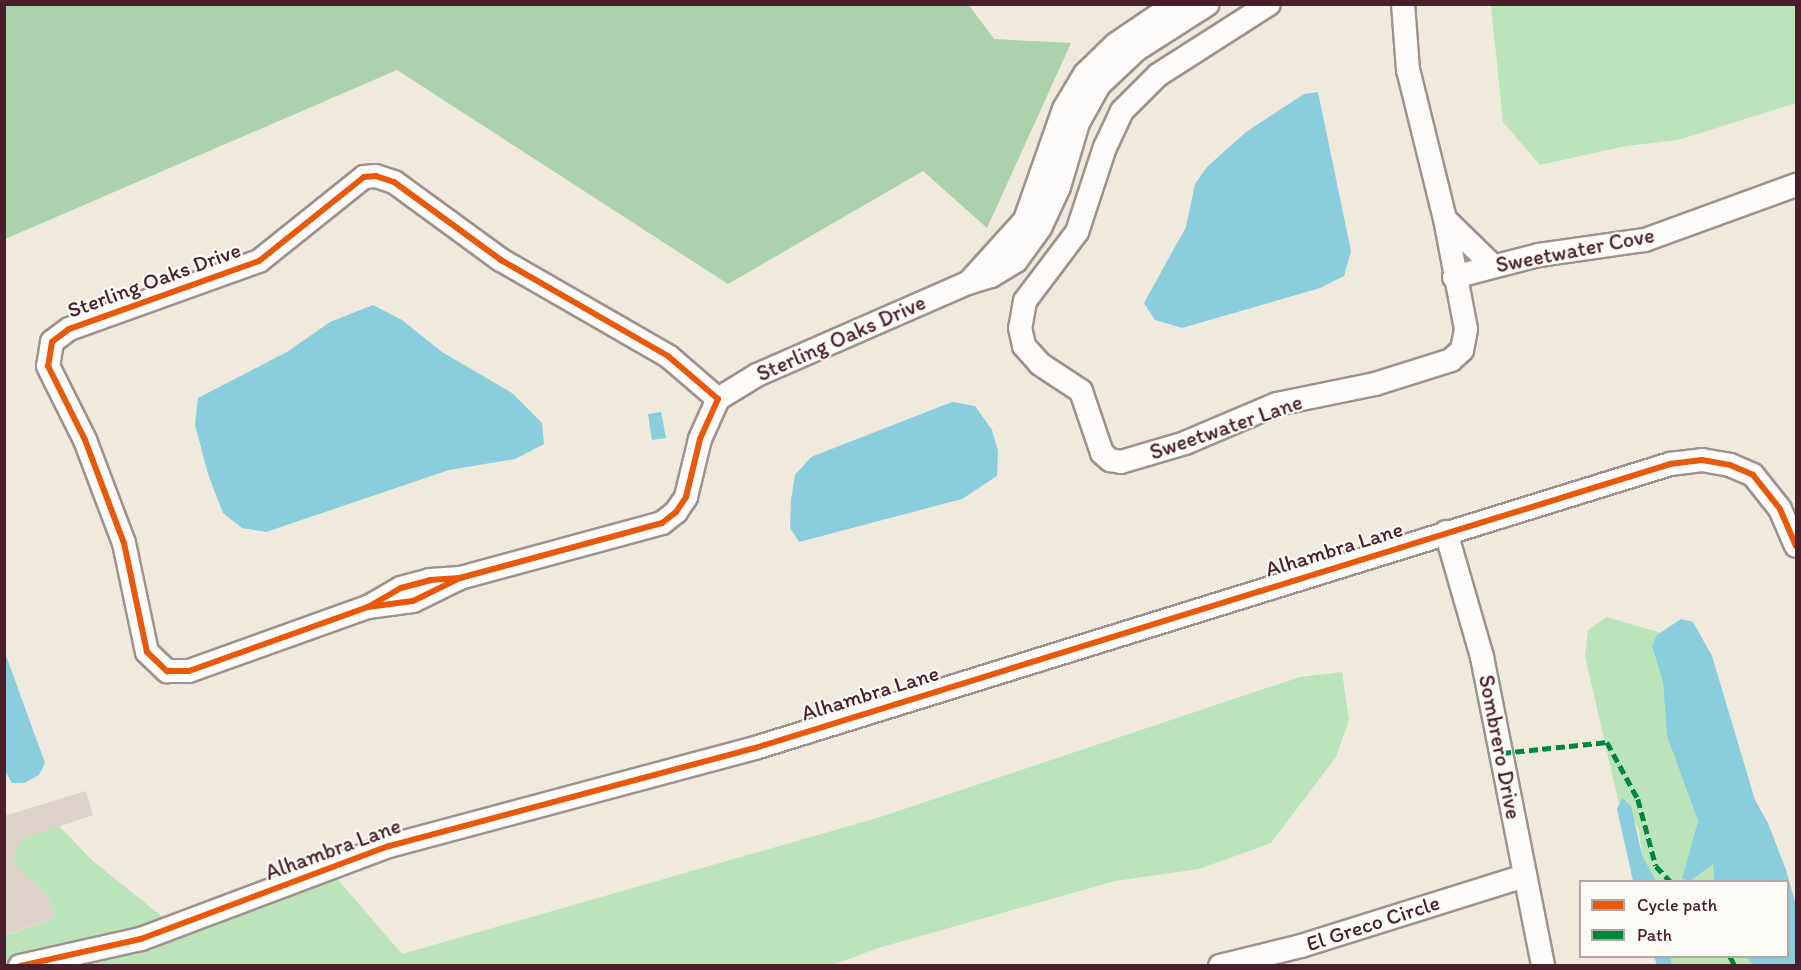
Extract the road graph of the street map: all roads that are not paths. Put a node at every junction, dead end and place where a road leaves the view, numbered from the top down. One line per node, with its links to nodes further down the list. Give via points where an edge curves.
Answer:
1 (1175, 4): 7 (street, Sterling Oaks Drive, via 1116,44 1084,74 1064,109)
2 (1208, 4): 7 (street, Sterling Oaks Drive, via 1136,50 1099,85 1078,123 1059,187)
3 (1269, 4): 8 (street, Sweetwater Lane, via 1158,75 1122,111 1105,147 1089,203)
4 (1403, 4): 6 (street, Sweetwater Lane, via 1408,70)
5 (1797, 185): 9 (street, Sweetwater Cove, via 1645,240 1539,255)
6 (1445, 219): 9 (street); 10 (street, Sweetwater Lane)
7 (1032, 225): 8 (street); 11 (street, Sterling Oaks Drive, via 968,283 757,375)
8 (1065, 249): 10 (street, Sweetwater Lane, via 1025,301 1020,328 1024,346 1040,364 1081,392 1102,453 1116,462 1185,443 1277,404 1364,387 1451,360 1462,350 1467,335)
9 (1493, 266): 10 (street, Sweetwater Cove)
10 (1454, 277)
11 (718, 399): 11 (street, Sterling Oaks Drive, via 668,356 533,281 394,182 376,176 353,183 259,261 69,329 52,342 48,357 51,374 103,483 124,543 147,652 159,666 175,673 368,607 401,588 430,580 460,578 653,526 669,518 686,497 700,439)
12 (1446, 532): 13 (street, Alhambra Lane, via 1670,464 1702,460 1730,465 1753,475 1766,489); 14 (street, Sombrero Drive, via 1482,657); 16 (street, Alhambra Lane, via 755,748 389,846 141,939)
13 (1797, 546)
14 (1525, 876): 15 (street, El Greco Circle); 18 (street, Sombrero Drive)
15 (1304, 956): 17 (street, El Greco Circle)
16 (20, 966)
17 (1220, 966)
18 (1543, 966)

